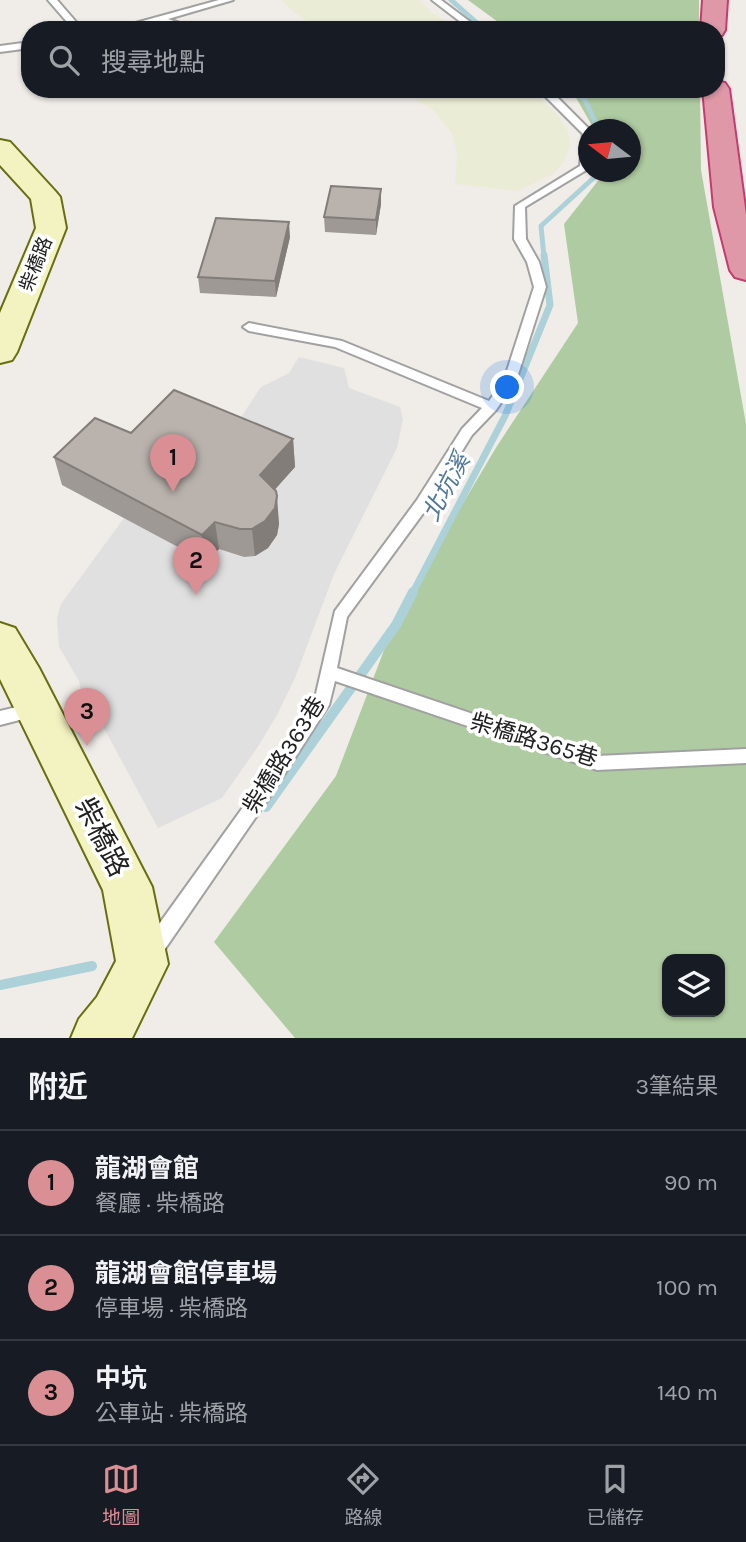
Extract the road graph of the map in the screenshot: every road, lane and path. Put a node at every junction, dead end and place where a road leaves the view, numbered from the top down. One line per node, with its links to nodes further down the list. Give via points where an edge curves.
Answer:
1 (52, 0): 7 (lane)
2 (229, 0): 6 (lane)
3 (454, 0): 5 (lane)
4 (715, 0): 11 (highway)
5 (438, 2): 10 (lane)
6 (158, 19): 8 (lane); 9 (lane)
7 (71, 21)
8 (150, 21)
9 (165, 21)
10 (464, 21)
11 (714, 21)
12 (21, 46): 13 (lane)
13 (0, 49)
14 (552, 98): 20 (lane, 柴橋路363巷, via 588,133 585,167 520,206 520,239 540,287 510,381)
15 (717, 98): 17 (highway, via 729,207)
16 (0, 148): 19 (main road, 柴橋路, via 45,197 51,228)
17 (746, 270)
18 (250, 327): 20 (lane, via 338,344)
19 (0, 352)
20 (491, 408): 22 (lane, 柴橋路363巷, via 467,432 422,505 340,615)
21 (0, 640): 23 (main road, 柴橋路)
22 (328, 672): 24 (lane, 柴橋路365巷, via 597,763); 25 (lane, 柴橋路363巷, via 323,700)
23 (19, 714): 25 (main road, 柴橋路, via 127,887)
24 (746, 756)
25 (142, 964): 26 (main road, via 116,1016)
26 (98, 1038)

